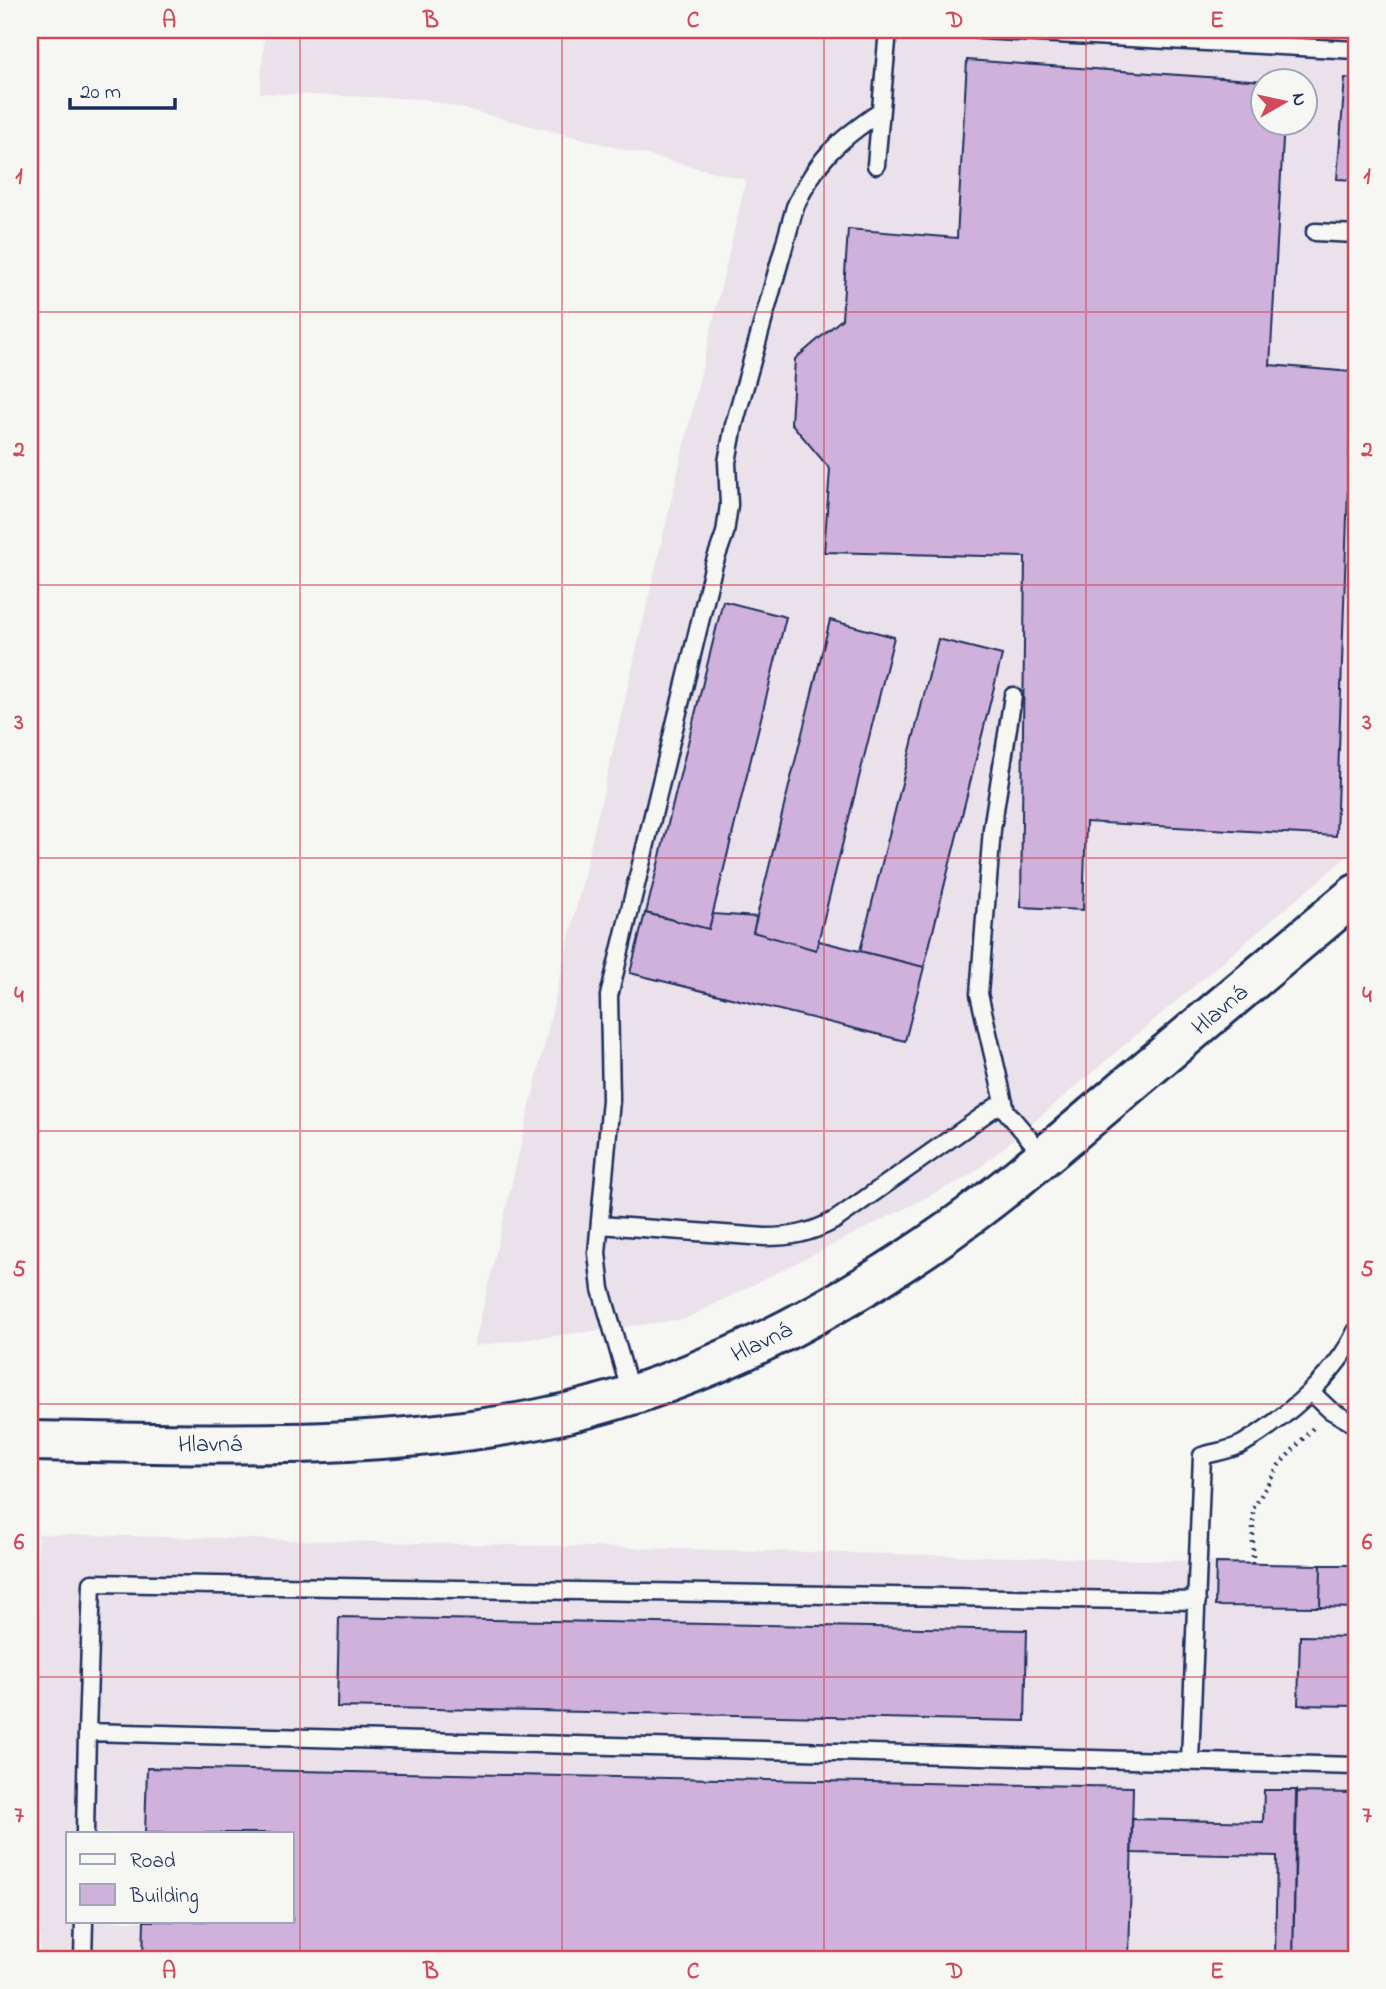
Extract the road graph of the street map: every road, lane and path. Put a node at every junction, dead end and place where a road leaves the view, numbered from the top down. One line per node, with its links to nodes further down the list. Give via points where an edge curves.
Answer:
1 (888, 30): 4 (lane)
2 (979, 30): 3 (lane)
3 (1356, 50)
4 (880, 111): 5 (lane); 12 (lane, via 844,136 810,174 795,207 734,425 727,462 725,533 609,996 611,1101)
5 (876, 165)
6 (1315, 232): 7 (lane)
7 (1356, 234)
8 (1013, 696): 10 (lane, via 992,829 979,995)
9 (1356, 894): 11 (street, Hlavná)
10 (1004, 1101): 11 (lane, via 1006,1111); 12 (lane, via 813,1232 765,1237)
11 (1044, 1156): 15 (street, Hlavná, via 930,1245 857,1292 762,1343)
12 (600, 1225): 15 (lane, via 601,1289)
13 (1356, 1331): 14 (lane)
14 (1311, 1392): 16 (lane); 20 (lane, via 1242,1445 1202,1456)
15 (631, 1394): 18 (street, Hlavná, via 540,1419 374,1440)
16 (1330, 1410): 17 (lane); 19 (path, via 1279,1465 1253,1510)
17 (1356, 1425)
18 (30, 1441)
19 (1253, 1564)
20 (1197, 1601): 21 (lane, via 93,1583); 22 (lane)
21 (87, 1732): 22 (lane); 24 (lane)
22 (1190, 1761): 23 (lane)
23 (1356, 1766)
24 (85, 1832)
25 (84, 1923): 26 (lane)
26 (83, 1959)

